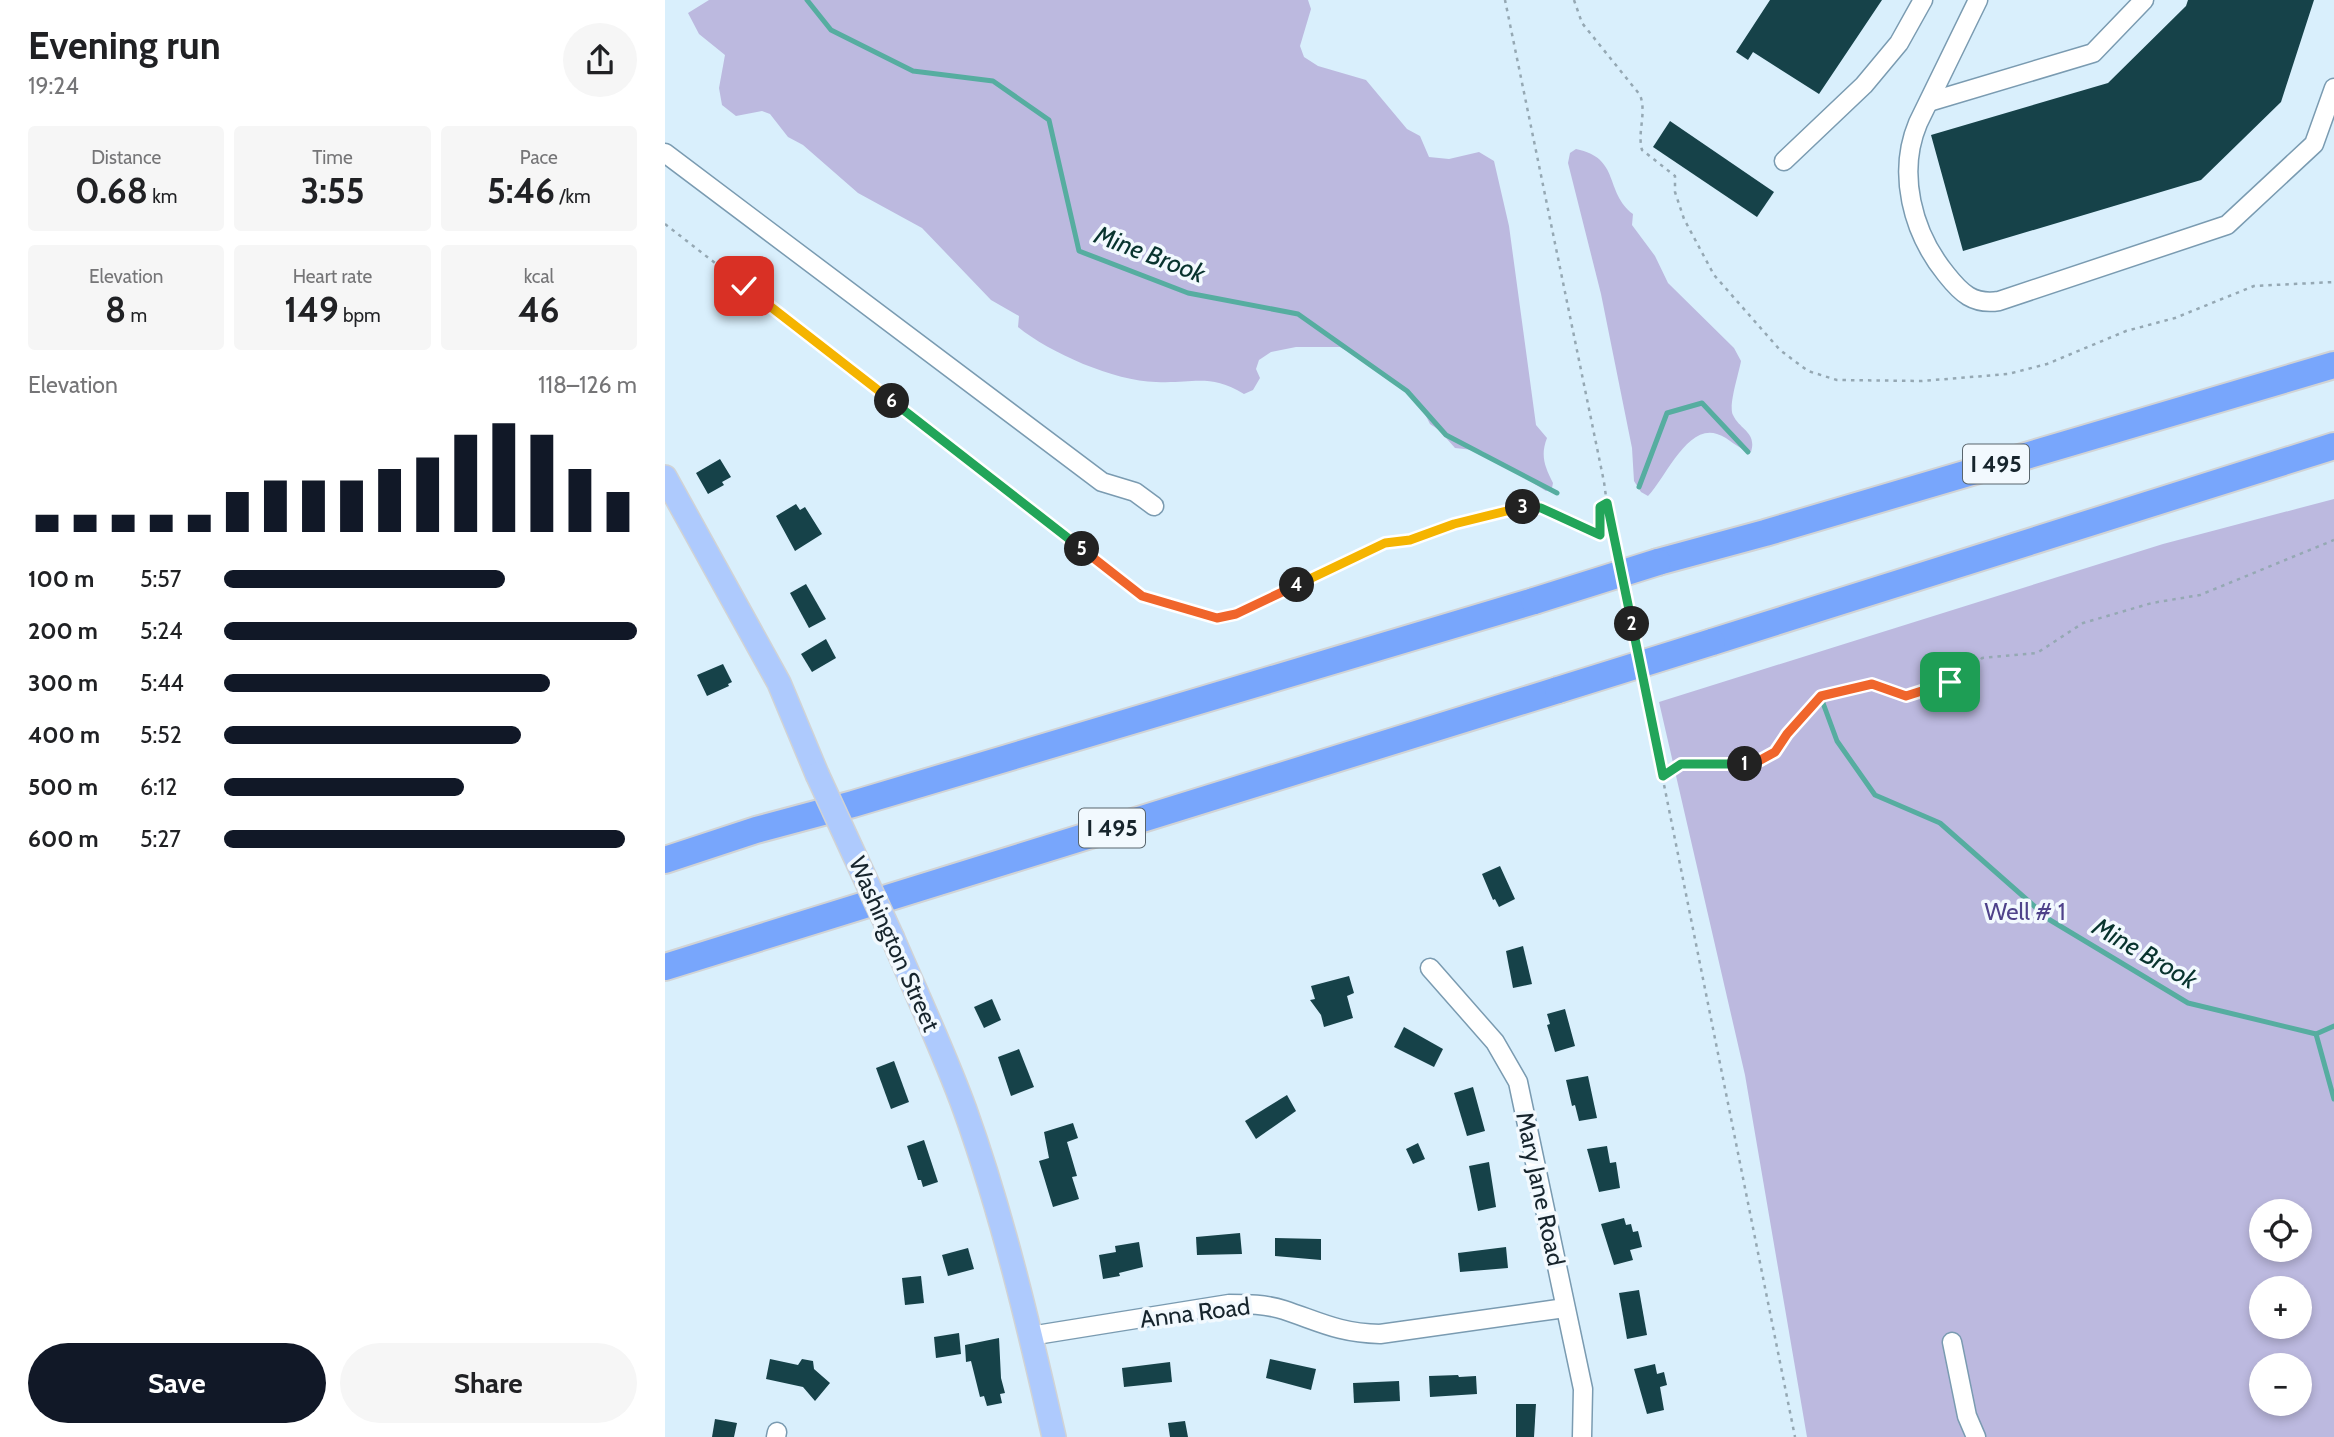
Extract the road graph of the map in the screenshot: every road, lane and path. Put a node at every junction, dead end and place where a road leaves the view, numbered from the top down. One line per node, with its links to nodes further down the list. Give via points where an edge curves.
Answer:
1 (1505, 0): 15 (path)
2 (1574, 0): 11 (path, via 1582,23 1640,95 1641,146 1675,176 1684,219 1714,275 1780,349 1808,372 1837,380 1922,381 2008,374 2047,364 2254,286)
3 (1923, 0): 9 (street, via 1899,43 1864,85)
4 (1977, 0): 7 (street)
5 (2144, 0): 7 (street, via 2093,53)
6 (2334, 88): 7 (street, via 2314,144 2227,225 1983,303 1954,284 1918,230 1912,207 1910,150)
7 (1929, 102)
8 (665, 153): 16 (street, via 1102,482 1135,492)
9 (1784, 161)
10 (665, 224): 15 (path, via 1142,596 1217,618 1236,614 1385,543 1410,540 1520,507 1541,508 1600,535 1600,507)
11 (2334, 282)
12 (2334, 365): 23 (highway, I 495, bridge)
13 (2334, 446): 24 (highway, I 495, bridge)
14 (665, 477): 27 (main road, Washington Street, bridge, via 779,682 893,939 964,1108)
15 (1607, 503): 18 (path)
16 (1154, 506)
17 (2334, 540): 22 (path, via 2200,594 2083,623 2037,653 1982,658 1957,681 1912,695 1872,684 1821,696 1771,755 1732,766 1681,764)
18 (1618, 558)
19 (1624, 585): 20 (path)
20 (1638, 653)
21 (1643, 681): 22 (path)
22 (1663, 776): 31 (path)
23 (665, 860)
24 (665, 967)
25 (1430, 968): 26 (street, Mary Jane Road, via 1495,1042 1518,1082)
26 (1565, 1308): 27 (street, Anna Road, via 1353,1334 1283,1310 1229,1304); 30 (street, Mary Jane Road, via 1583,1389)
27 (1030, 1336): 29 (main road, Washington Street)
28 (1952, 1342): 32 (street, via 1967,1416)
29 (1054, 1437)
30 (1582, 1437)
31 (1795, 1437)
32 (1976, 1437)

